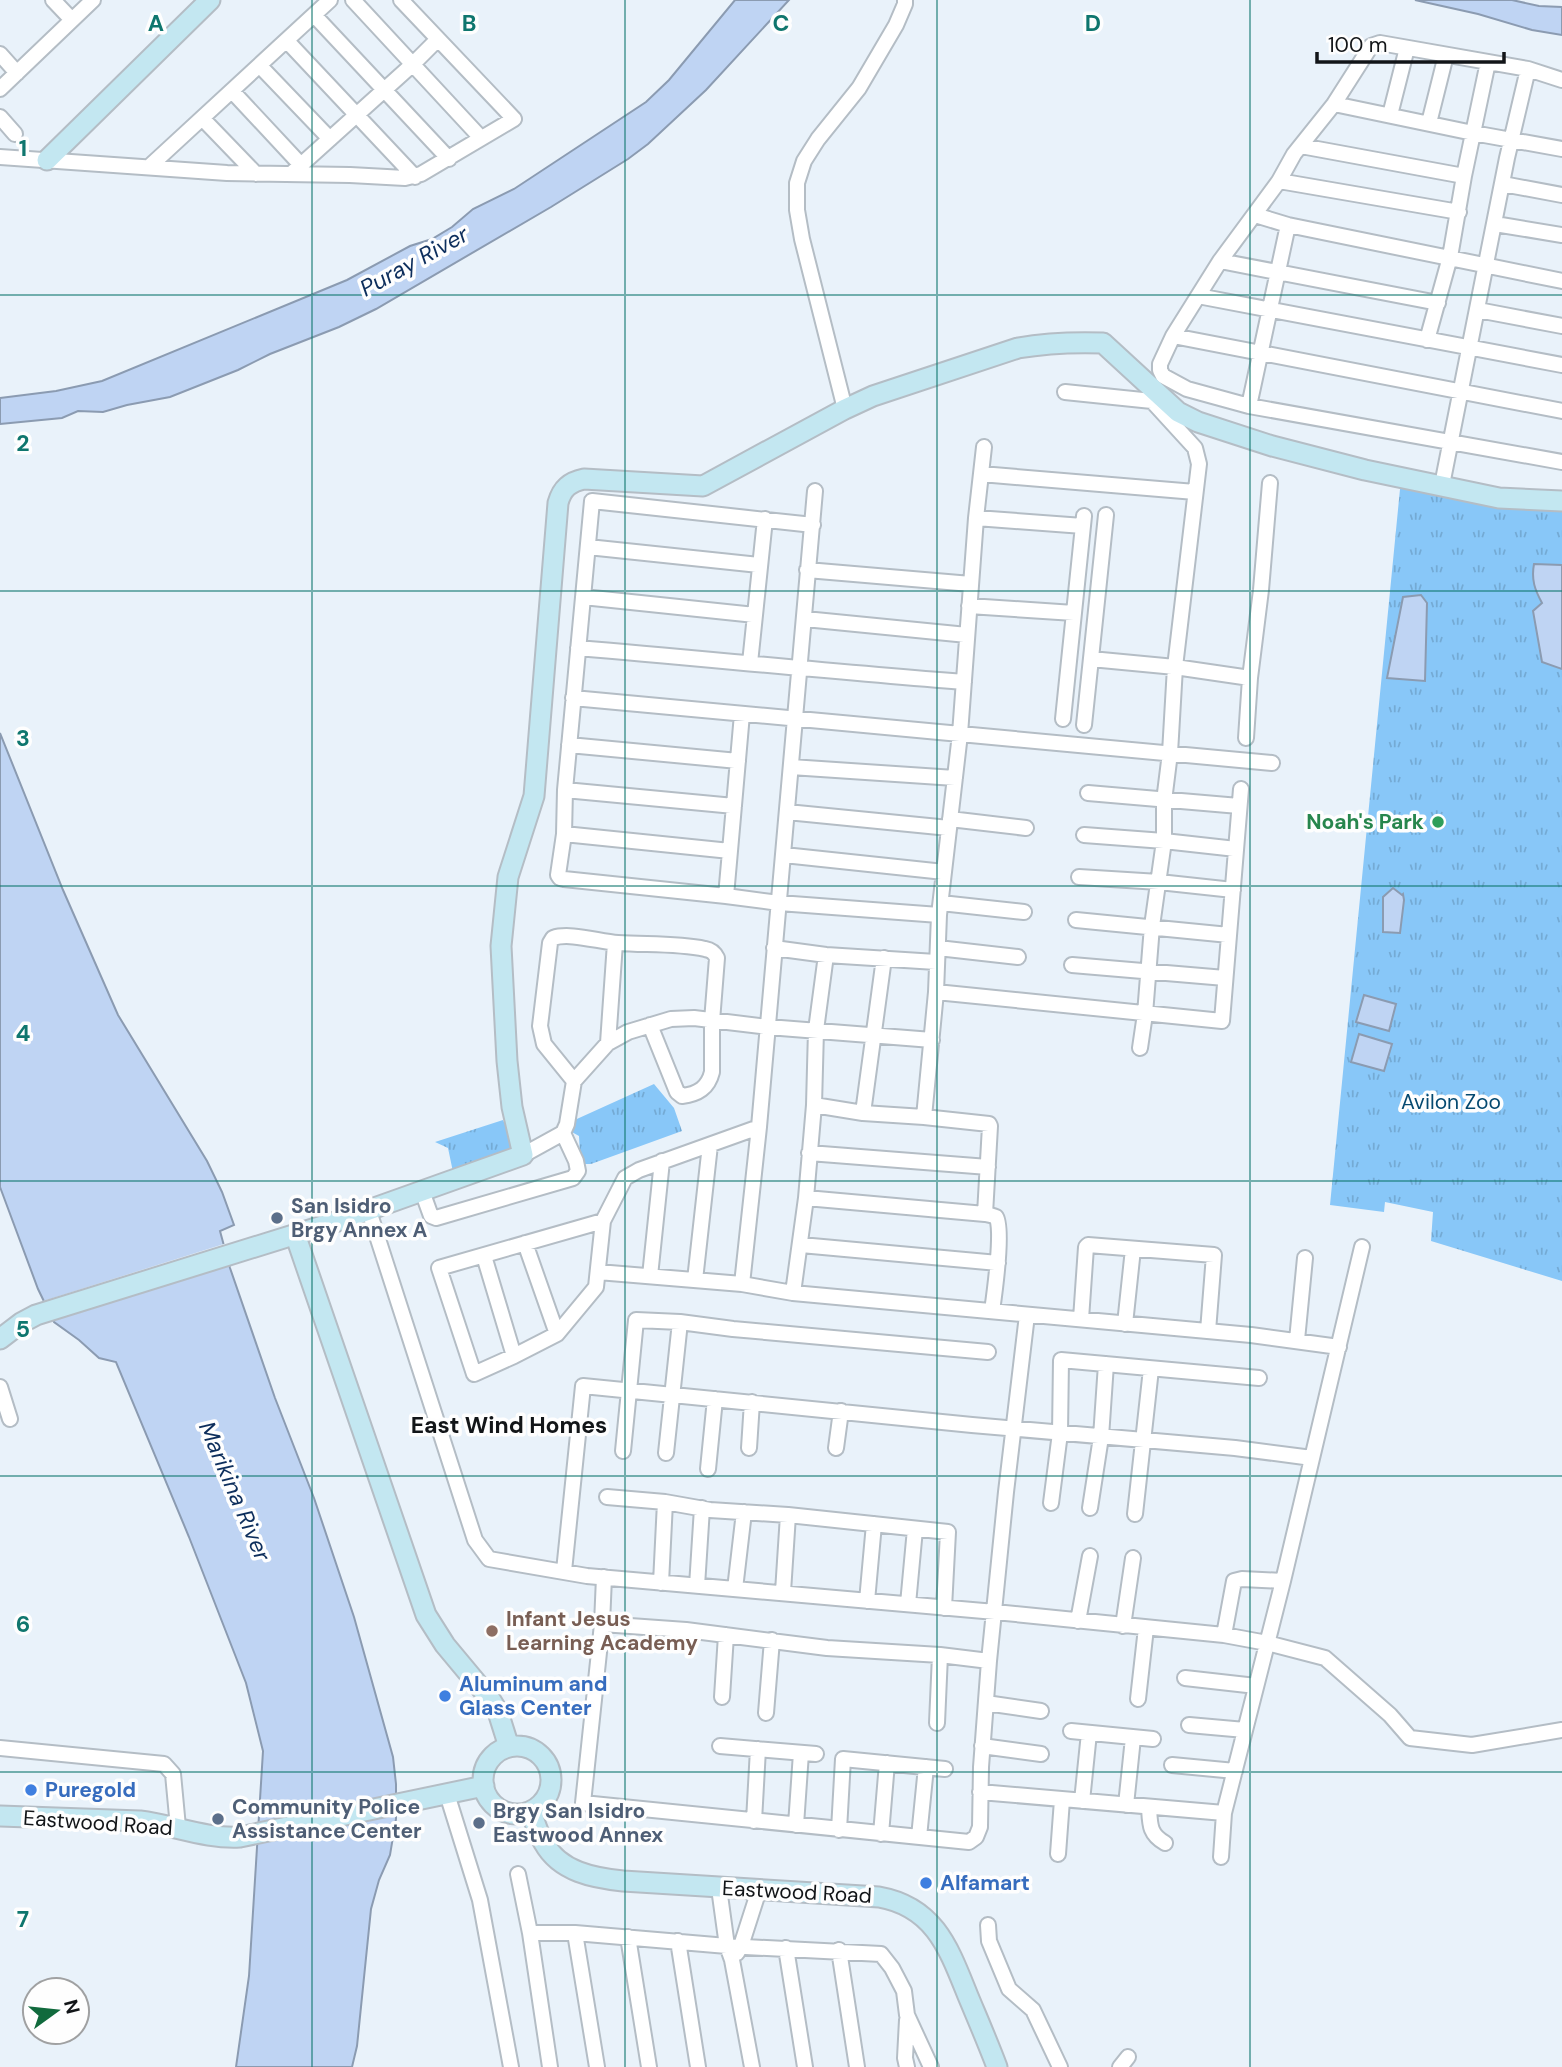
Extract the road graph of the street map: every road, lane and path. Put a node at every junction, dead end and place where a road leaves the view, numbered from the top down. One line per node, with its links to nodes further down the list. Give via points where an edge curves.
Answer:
1 (53, 0): 9 (street)
2 (93, 0): 9 (street)
3 (210, 0): 39 (street)
4 (330, 0): 8 (street)
5 (353, 0): 16 (street)
6 (401, 0): 10 (street)
7 (905, 0): 71 (street, via 896,25 859,88 804,161 797,183 802,239)
8 (314, 15): 11 (street); 22 (street)
9 (72, 20): 19 (street)
10 (438, 39): 16 (street); 32 (street, via 514,119)
11 (287, 41): 17 (street); 25 (street)
12 (1407, 48): 14 (street); 24 (street, via 1371,46); 26 (street)
13 (0, 54): 19 (street)
14 (1446, 55): 15 (street); 29 (street)
15 (1488, 62): 18 (street); 30 (street)
16 (413, 64): 22 (street); 32 (street)
17 (260, 66): 23 (street); 33 (street)
18 (1528, 69): 20 (street); 34 (street)
19 (17, 73): 21 (street)
20 (1562, 80)
21 (0, 89)
22 (384, 90): 25 (street); 38 (street)
23 (232, 91): 28 (street); 41 (street)
24 (1334, 104): 26 (street); 36 (street)
25 (357, 114): 33 (street); 44 (street)
26 (1390, 115): 29 (street)
27 (0, 117): 31 (street)
28 (202, 118): 40 (street); 42 (street)
29 (1429, 123): 30 (street)
30 (1473, 133): 34 (street); 43 (street)
31 (15, 134)
32 (481, 138): 38 (street)
33 (330, 139): 41 (street)
34 (1513, 139): 35 (street); 46 (street)
35 (1562, 144)
36 (1301, 146): 43 (street); 45 (street)
37 (0, 157): 39 (street)
38 (449, 159): 44 (street)
39 (47, 160): 40 (street)
40 (150, 166): 42 (street)
41 (297, 169): 42 (street); 44 (street)
42 (256, 174)
43 (1464, 176): 48 (street)
44 (415, 177)
45 (1279, 181): 48 (street); 49 (street)
46 (1503, 184): 47 (street); 50 (street)
47 (1562, 195)
48 (1459, 212): 53 (street)
49 (1255, 215): 51 (street); 54 (street)
50 (1495, 224): 52 (street); 55 (street)
51 (1288, 225): 53 (street); 56 (street)
52 (1562, 235)
53 (1450, 257): 55 (street); 59 (street)
54 (1220, 261): 56 (street); 58 (street)
55 (1486, 266): 57 (street); 61 (street)
56 (1278, 271): 59 (street); 60 (street)
57 (1562, 281)
58 (1198, 296): 60 (street); 63 (street)
59 (1438, 303): 64 (street)
60 (1270, 310): 64 (street); 66 (street)
61 (1478, 310): 62 (street); 65 (street)
62 (1562, 326)
63 (1173, 336): 66 (street); 70 (street, via 1160,364 1163,376 1186,389)
64 (1427, 340): 65 (street)
65 (1469, 348): 67 (street); 68 (street)
66 (1261, 354): 68 (street); 70 (street)
67 (1562, 366)
68 (1461, 391): 72 (street); 73 (street)
69 (1065, 392): 80 (street, via 1154,403 1195,448 1199,464)
70 (1249, 406): 73 (street)
71 (845, 409): 78 (street, via 1018,348 1103,344 1178,412 1198,422 1272,446); 169 (street, via 703,486 584,479 570,484 560,495 534,796 508,877 502,946 507,1061)
72 (1562, 411)
73 (1449, 442): 75 (street); 78 (street)
74 (984, 447): 76 (street)
75 (1562, 462)
76 (981, 474): 80 (street); 83 (street)
77 (1270, 483): 101 (street)
78 (1442, 485): 81 (street, via 1499,498)
79 (816, 491): 85 (street)
80 (1195, 492): 99 (street)
81 (1562, 501)
82 (1106, 515): 97 (street)
83 (976, 518): 89 (street); 92 (street, via 1084,521)
84 (765, 519): 85 (street); 86 (street, via 592,501); 87 (street)
85 (813, 526): 88 (street)
86 (588, 547): 87 (street); 90 (street)
87 (759, 565): 93 (street)
88 (807, 570): 89 (street); 94 (street)
89 (971, 583): 91 (street)
90 (583, 597): 93 (street); 96 (street)
91 (969, 606): 92 (street); 95 (street)
92 (1074, 613): 106 (street)
93 (755, 615): 98 (street)
94 (805, 619): 95 (street); 100 (street)
95 (967, 635): 102 (street)
96 (578, 648): 98 (street); 103 (street)
97 (1091, 659): 99 (street); 107 (street)
98 (750, 663): 100 (street)
99 (1175, 667): 101 (street); 111 (street)
100 (799, 669): 102 (street); 105 (street)
101 (1250, 678): 109 (street)
102 (964, 682): 108 (street)
103 (573, 698): 104 (street); 110 (street)
104 (742, 713): 105 (street); 112 (street)
105 (794, 718): 108 (street); 114 (street)
106 (1063, 719)
107 (1084, 725)
108 (960, 734): 111 (street); 115 (street)
109 (1245, 738)
110 (569, 746): 112 (street); 117 (street)
111 (1170, 753): 113 (street); 119 (street)
112 (738, 761): 120 (street)
113 (1272, 763)
114 (790, 767): 115 (street); 122 (street)
115 (955, 778): 123 (street)
116 (1241, 789): 121 (street)
117 (565, 790): 120 (street); 125 (street)
118 (1088, 793): 119 (street)
119 (1164, 801): 121 (street); 127 (street)
120 (734, 806): 129 (street)
121 (1239, 806): 128 (street)
122 (787, 812): 123 (street); 130 (street)
123 (950, 823): 124 (street); 131 (street)
124 (1026, 828)
125 (564, 834): 129 (street); 135 (street, via 560,878)
126 (1084, 835): 127 (street)
127 (1164, 841): 128 (street); 133 (street)
128 (1236, 849): 134 (street)
129 (730, 850): 135 (street)
130 (784, 855): 131 (street); 136 (street)
131 (944, 872): 137 (street)
132 (1079, 877): 133 (street)
133 (1158, 882): 134 (street); 140 (street)
134 (1233, 890): 141 (street)
135 (726, 896): 136 (street)
136 (779, 903): 137 (street); 143 (street)
137 (940, 909): 138 (street); 145 (street)
138 (1024, 912)
139 (1076, 920): 140 (street)
140 (1152, 926): 141 (street); 149 (street)
141 (1229, 936): 150 (street)
142 (615, 943): 153 (street, via 715,953); 159 (street); 161 (street, via 564,936 550,943 542,1038)
143 (774, 948): 144 (street); 155 (street)
144 (826, 955): 147 (street); 156 (street)
145 (937, 955): 146 (street); 147 (street); 151 (street)
146 (1018, 957)
147 (884, 958): 157 (street)
148 (1072, 965): 149 (street)
149 (1148, 971): 150 (street); 152 (street)
150 (1225, 978): 152 (street, via 1222,1021)
151 (936, 992): 152 (street); 158 (street)
152 (1145, 1014): 160 (street)
153 (712, 1021): 154 (street, via 671,1019); 154 (street, via 710,1080 700,1091 682,1096 673,1085); 155 (street)
154 (650, 1025): 159 (street)
155 (768, 1027): 156 (street); 165 (street)
156 (816, 1030): 157 (street); 162 (street)
157 (874, 1035): 158 (street); 163 (street)
158 (932, 1040): 164 (street)
159 (608, 1043): 161 (street)
160 (1140, 1048)
161 (574, 1081): 166 (street)
162 (814, 1105): 163 (street); 168 (street)
163 (863, 1113): 164 (street)
164 (924, 1117): 171 (street, via 989,1124)
165 (759, 1127): 167 (street); 188 (street)
166 (563, 1133): 169 (street); 172 (street, via 576,1161 578,1171 573,1178 436,1219)
167 (710, 1145): 170 (street); 187 (street)
168 (810, 1153): 171 (street); 173 (street)
169 (523, 1155): 172 (street)
170 (662, 1161): 176 (street, via 625,1178); 186 (street)
171 (988, 1167): 175 (street)
172 (422, 1191): 174 (street)
173 (806, 1198): 175 (street); 179 (street)
174 (369, 1210): 177 (street); 234 (street, via 475,1540 489,1559)
175 (985, 1214): 184 (street, via 998,1222)
176 (603, 1221): 178 (street); 185 (street)
177 (295, 1234): 197 (street, via 36,1315); 272 (street, via 426,1615 490,1699)
178 (525, 1243): 182 (street); 196 (street)
179 (801, 1245): 184 (street); 189 (street)
180 (1362, 1247): 199 (street)
181 (1133, 1249): 192 (street, via 1087,1246); 194 (street); 195 (street, via 1214,1256)
182 (484, 1256): 201 (street); 201 (street, via 439,1268 474,1374)
183 (1305, 1258): 198 (street)
184 (999, 1263): 190 (street)
185 (598, 1272): 186 (street); 196 (street, via 596,1287)
186 (650, 1276): 187 (street)
187 (695, 1280): 188 (street)
188 (742, 1284): 189 (street)
189 (793, 1293): 190 (street)
190 (992, 1311): 191 (street)
191 (1027, 1315): 192 (street); 212 (street)
192 (1081, 1320): 194 (street)
193 (680, 1322): 200 (street); 206 (street, via 636,1320); 207 (street)
194 (1125, 1324): 195 (street)
195 (1208, 1331): 198 (street)
196 (557, 1334): 201 (street)
197 (0, 1339)
198 (1297, 1340): 199 (street)
199 (1339, 1347): 220 (street)
200 (988, 1352)
201 (514, 1356)
202 (1106, 1364): 203 (street); 213 (street, via 1061,1360); 214 (street)
203 (1150, 1369): 204 (street); 215 (street)
204 (1259, 1378)
205 (0, 1387): 211 (street)
206 (629, 1391): 207 (street); 218 (street); 234 (street, via 583,1386)
207 (673, 1395): 208 (street); 219 (street)
208 (715, 1399): 209 (street); 221 (street)
209 (752, 1402): 210 (street); 216 (street)
210 (841, 1411): 212 (street); 217 (street)
211 (10, 1419)
212 (1015, 1429): 213 (street); 244 (street)
213 (1060, 1433): 214 (street); 224 (street)
214 (1101, 1437): 215 (street); 226 (street)
215 (1142, 1440): 220 (street); 228 (street)
216 (749, 1448)
217 (836, 1448)
218 (623, 1451)
219 (666, 1453)
220 (1312, 1458): 236 (street)
221 (708, 1469)
222 (607, 1497): 223 (street)
223 (665, 1502): 225 (street); 237 (street)
224 (1051, 1503)
225 (702, 1508): 227 (street); 238 (street)
226 (1090, 1508)
227 (744, 1512): 229 (street); 239 (street)
228 (1135, 1514)
229 (788, 1516): 230 (street); 240 (street)
230 (874, 1524): 231 (street); 241 (street)
231 (915, 1529): 242 (street); 243 (street, via 948,1532)
232 (1090, 1556): 245 (street)
233 (1133, 1558): 247 (street)
234 (564, 1571): 235 (street)
235 (604, 1577): 237 (street); 246 (street)
236 (1283, 1581): 250 (street, via 1234,1581); 252 (street)
237 (661, 1583): 238 (street)
238 (697, 1586): 239 (street)
239 (735, 1589): 240 (street)
240 (783, 1592): 241 (street)
241 (867, 1601): 242 (street)
242 (908, 1604): 243 (street)
243 (944, 1608): 244 (street)
244 (995, 1612): 245 (street); 254 (street)
245 (1078, 1621): 247 (street)
246 (602, 1624): 249 (street); 291 (street, via 583,1803)
247 (1124, 1626): 248 (street)
248 (1146, 1628): 250 (street); 258 (street)
249 (726, 1634): 251 (street); 257 (street)
250 (1224, 1635): 252 (street)
251 (772, 1640): 253 (street); 261 (street)
252 (1267, 1643): 256 (street); 265 (street, via 1325,1658 1390,1714 1410,1738 1472,1745)
253 (940, 1655): 254 (street); 262 (street)
254 (989, 1661): 259 (street)
255 (1185, 1678): 256 (street)
256 (1256, 1686): 264 (street)
257 (722, 1697)
258 (1138, 1699)
259 (986, 1703): 260 (street); 271 (street)
260 (1041, 1710)
261 (766, 1713)
262 (937, 1723)
263 (1189, 1725): 264 (street)
264 (1245, 1730): 280 (street)
265 (1562, 1730)
266 (1071, 1731): 267 (street)
267 (1089, 1733): 268 (street); 285 (street)
268 (1133, 1738): 269 (street); 286 (street)
269 (1153, 1739)
270 (720, 1746): 274 (street)
271 (982, 1746): 275 (street); 282 (street)
272 (509, 1747): 281 (street, via 489,1761); 288 (street, via 534,1751 550,1771 547,1797)
273 (0, 1748): 293 (street, via 164,1764 173,1774)
274 (758, 1749): 291 (street); 292 (street, via 808,1753)
275 (1041, 1754)
276 (887, 1763): 278 (street); 294 (street, via 843,1759); 295 (street)
277 (1172, 1765): 280 (street)
278 (926, 1766): 279 (street); 296 (street)
279 (945, 1769)
280 (1235, 1771): 289 (street)
281 (484, 1786): 283 (street, Eastwood Road); 288 (street, via 499,1809)
282 (981, 1792): 284 (street); 296 (street, via 976,1837 969,1842)
283 (447, 1794): 293 (street, Eastwood Road, via 249,1836 222,1838); 312 (street, via 480,1900)
284 (1062, 1800): 285 (street); 298 (street)
285 (1082, 1801): 286 (street)
286 (1126, 1805): 287 (street)
287 (1149, 1807): 289 (street); 297 (street, via 1150,1829)
288 (531, 1812): 301 (street, Eastwood Road, via 544,1844 577,1871 603,1879)
289 (1224, 1813): 299 (street)
290 (0, 1816): 293 (street, Eastwood Road, via 140,1821)
291 (754, 1821): 292 (street)
292 (796, 1825): 294 (street)
293 (178, 1827)
294 (839, 1830): 295 (street)
295 (881, 1833): 296 (street)
296 (919, 1837)
297 (1164, 1843)
298 (1058, 1854)
299 (1221, 1857)
300 (518, 1874): 304 (street)
301 (719, 1888): 302 (street, Eastwood Road); 309 (street)
302 (759, 1890): 309 (street); 322 (street, Eastwood Road, via 893,1899 928,1920 951,1952)
303 (988, 1925): 323 (street, via 989,1941 1009,1989 1033,2010)
304 (530, 1933): 305 (street); 313 (street)
305 (575, 1933): 306 (street); 314 (street)
306 (628, 1937): 307 (street); 315 (street)
307 (678, 1941): 309 (street); 316 (street)
308 (786, 1948): 309 (street); 310 (street); 318 (street)
309 (734, 1950): 317 (street)
310 (838, 1950): 311 (street, via 881,1954 904,1991); 319 (street)
311 (907, 2015): 320 (street); 321 (street)
312 (511, 2067)
313 (550, 2067)
314 (597, 2067)
315 (649, 2067)
316 (698, 2067)
317 (752, 2067)
318 (805, 2067)
319 (857, 2067)
320 (906, 2067)
321 (931, 2067)
322 (997, 2067)
323 (1060, 2067)

